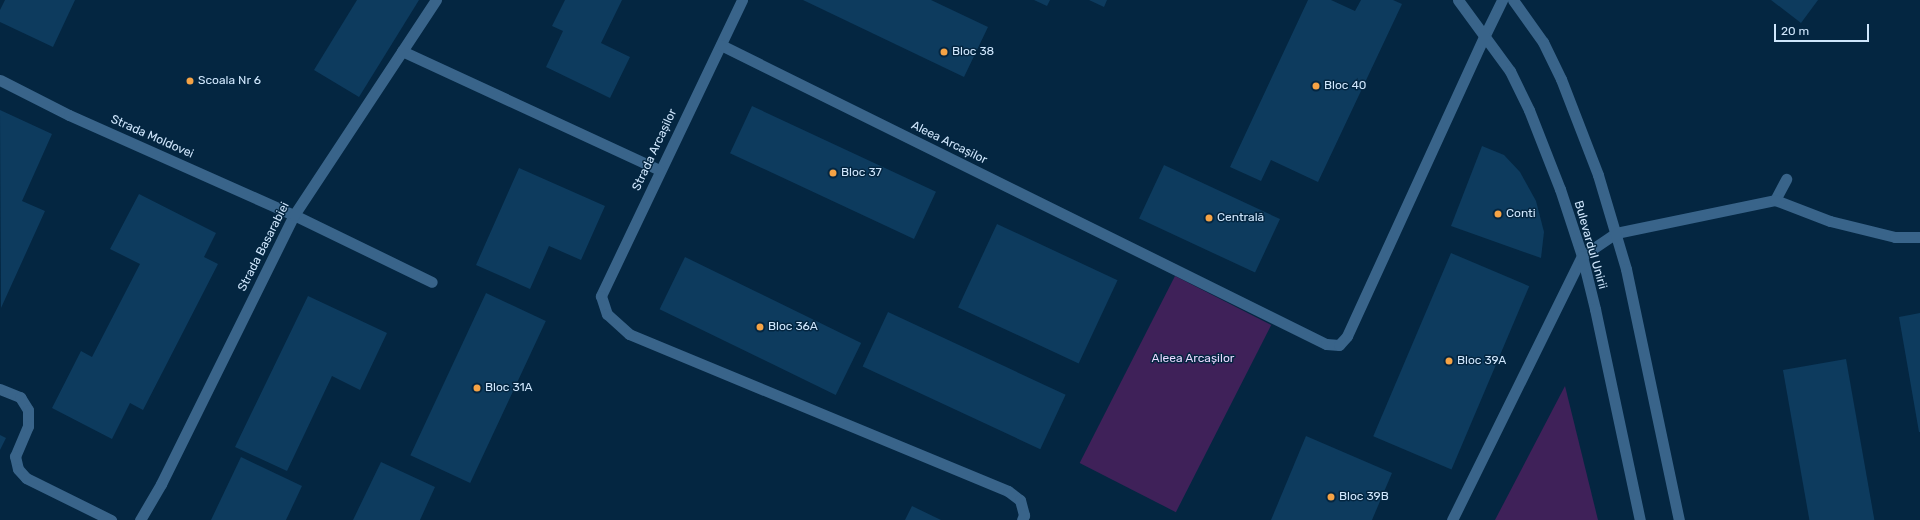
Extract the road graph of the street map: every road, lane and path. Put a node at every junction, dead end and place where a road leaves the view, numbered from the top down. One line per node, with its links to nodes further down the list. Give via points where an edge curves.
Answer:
1 (436, 0): 8 (street, Strada Basarabiei)
2 (742, 0): 7 (street, Strada Arcașilor)
3 (1458, 0): 6 (street, Bulevardul Unirii)
4 (1502, 0): 6 (street)
5 (1513, 0): 14 (street, via 1543,42 1562,79 1598,175)
6 (1485, 35): 7 (street, Aleea Arcașilor, via 1347,336 1339,345 1326,344); 16 (street, Bulevardul Unirii, via 1510,71 1529,110 1560,189)
7 (721, 44): 10 (street, Strada Arcașilor)
8 (402, 51): 10 (street); 13 (street, Strada Basarabiei)
9 (0, 80): 13 (street, Strada Moldovei, via 69,115)
10 (660, 170): 21 (street, Strada Arcașilor, via 601,296 606,314 629,334 1008,491 1020,500 1024,515)
11 (1786, 179): 12 (street)
12 (1775, 200): 14 (street); 15 (street, via 1830,221 1895,237)
13 (294, 215): 17 (street, Strada Moldovei); 20 (street, Strada Basarabiei, via 161,484)
14 (1616, 233): 16 (street); 24 (street, via 1626,268)
15 (1920, 237)
16 (1582, 256): 22 (street); 23 (street, Bulevardul Unirii)
17 (432, 282)
18 (0, 389): 19 (street, via 20,397 28,410 28,426 15,456 18,469 26,478)
19 (111, 520)
20 (140, 520)
21 (1022, 520)
22 (1452, 520)
23 (1640, 520)
24 (1679, 520)

